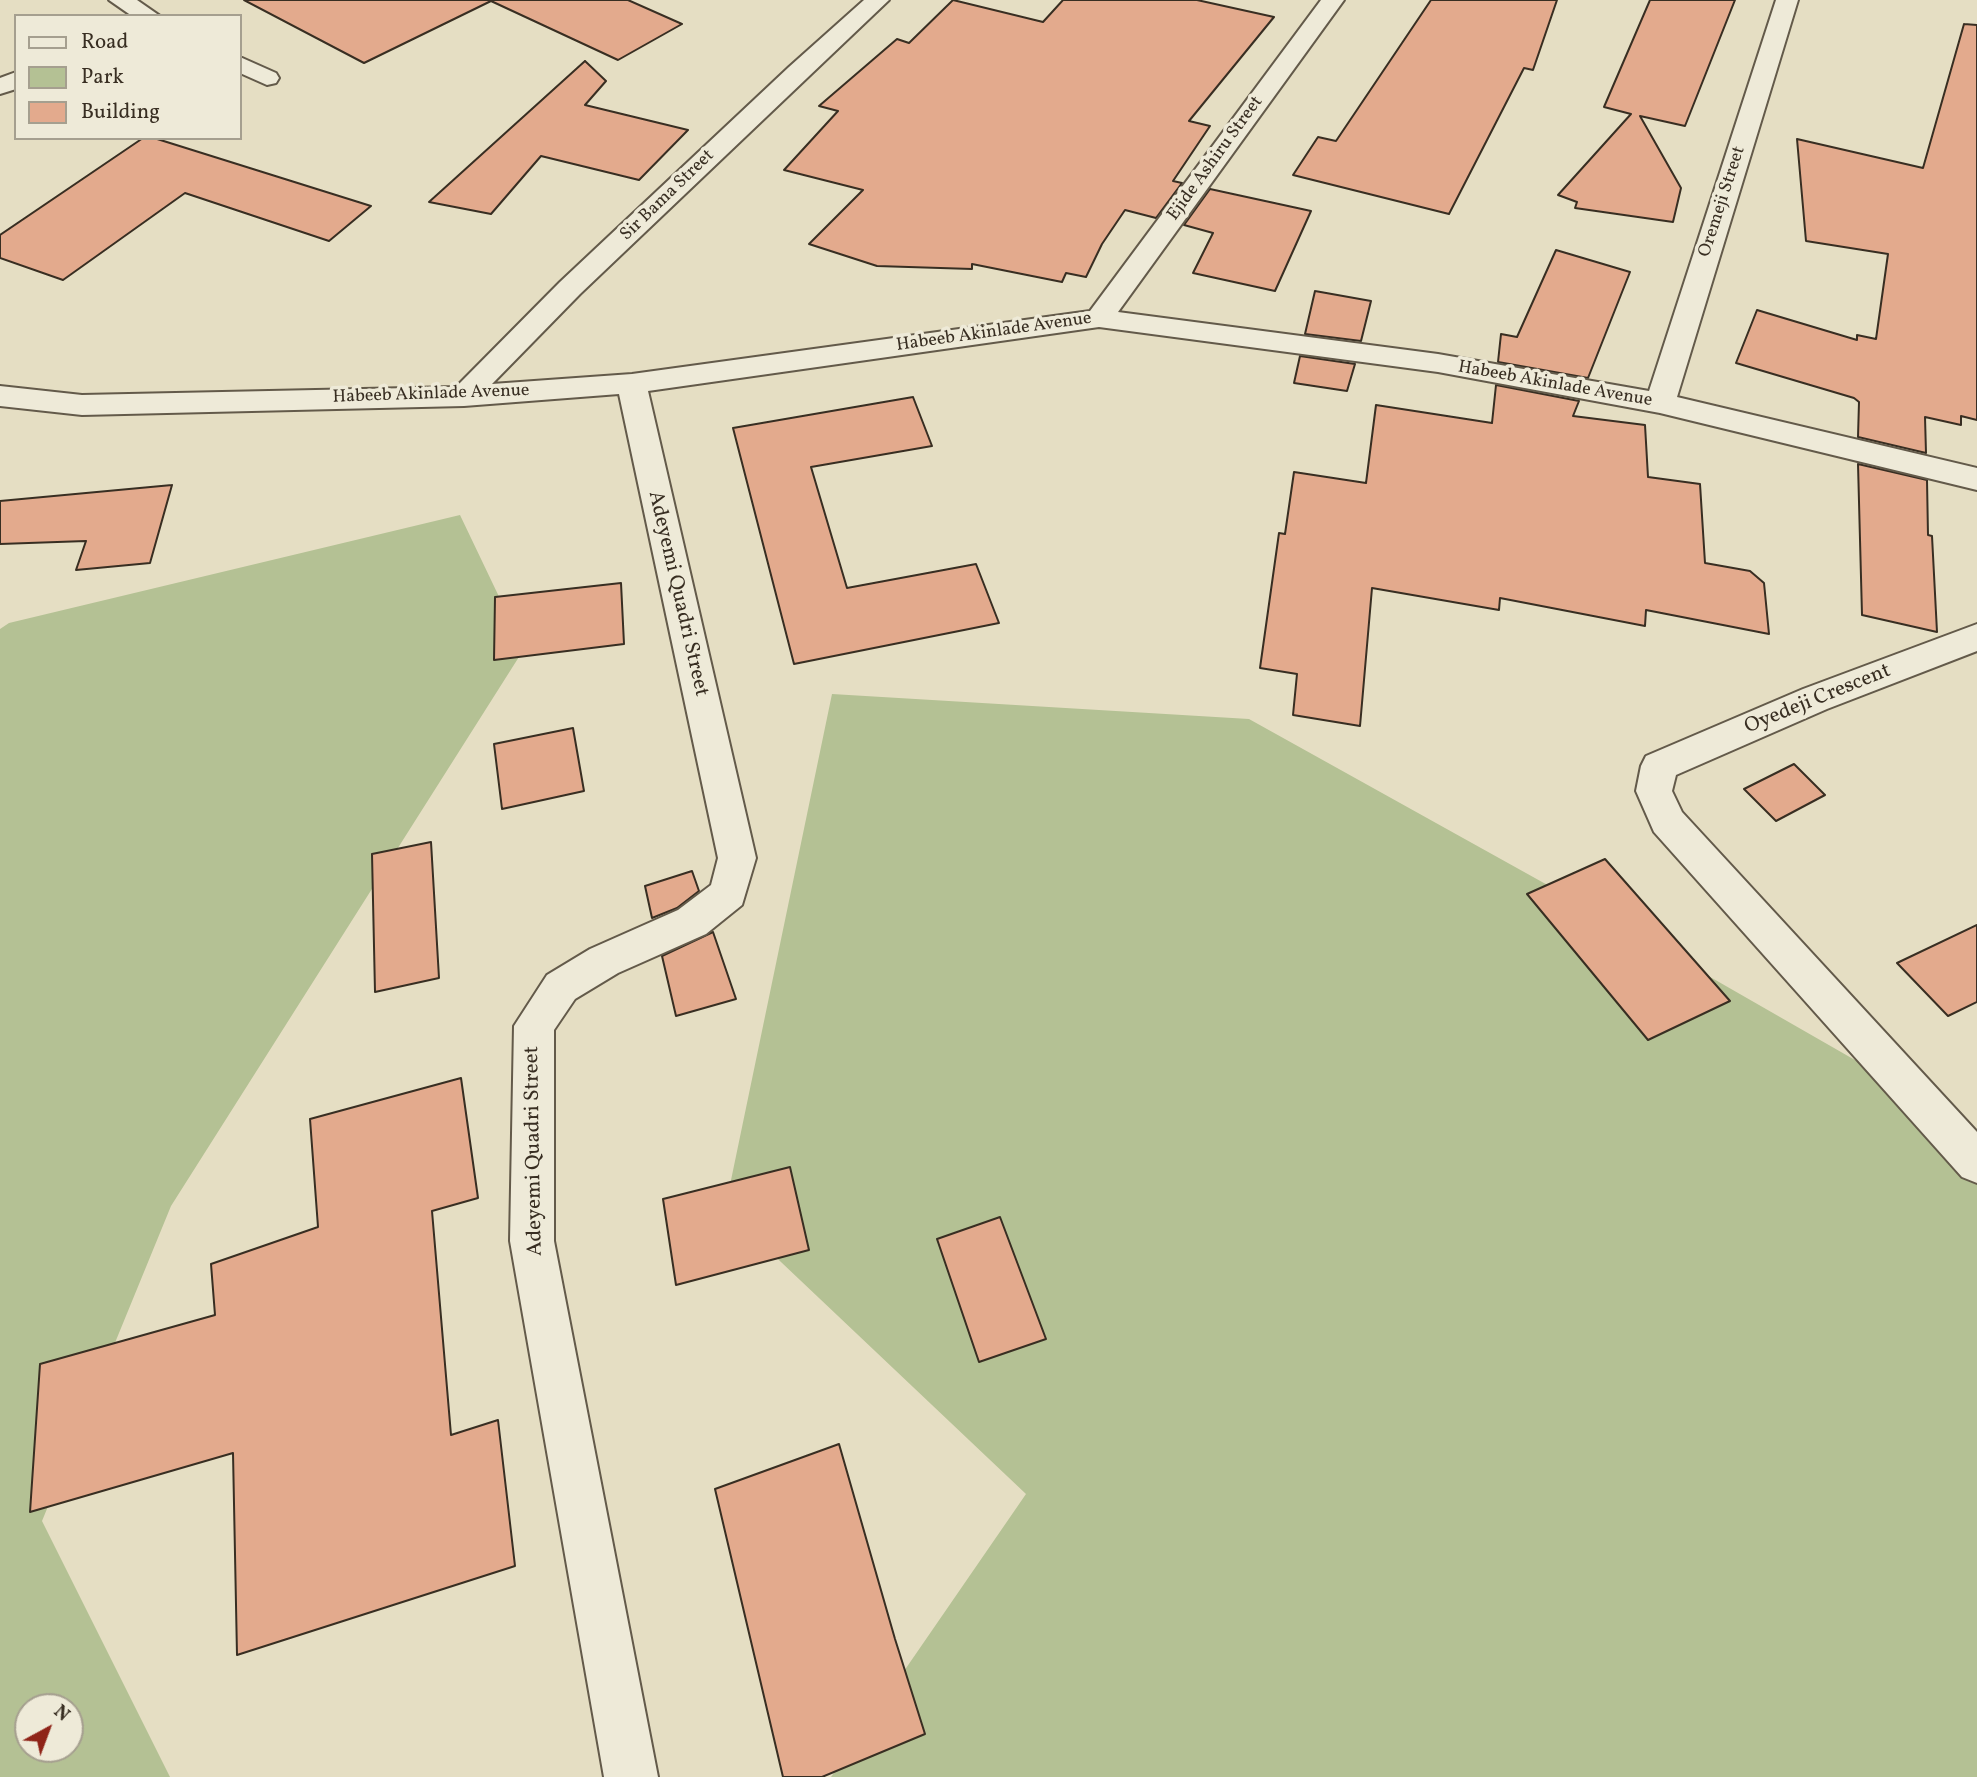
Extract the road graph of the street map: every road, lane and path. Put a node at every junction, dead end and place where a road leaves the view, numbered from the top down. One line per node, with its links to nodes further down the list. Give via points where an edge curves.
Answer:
1 (120, 0): 5 (street)
2 (878, 0): 11 (street, Sir Bama Street, via 570,288)
3 (1333, 0): 8 (street, Ejide Ashiru Street)
4 (1787, 0): 12 (street, Oremeji Street)
5 (145, 14)
6 (242, 65): 7 (street)
7 (267, 78)
8 (1098, 318): 9 (street, Habeeb Akinlade Avenue); 12 (street, Habeeb Akinlade Avenue, via 1438,363)
9 (632, 384): 11 (street, Habeeb Akinlade Avenue); 16 (street, Adeyemi Quadri Street, via 737,858 728,894 692,922 604,961 561,987 534,1026 531,1241)
10 (0, 396): 11 (street, Habeeb Akinlade Avenue, via 82,405)
11 (464, 396)
12 (1660, 403): 13 (street, Habeeb Akinlade Avenue)
13 (1977, 479)
14 (1977, 637): 15 (street, Oyedeji Crescent, via 1659,766 1654,791 1667,821)
15 (1977, 1163)
16 (631, 1777)

